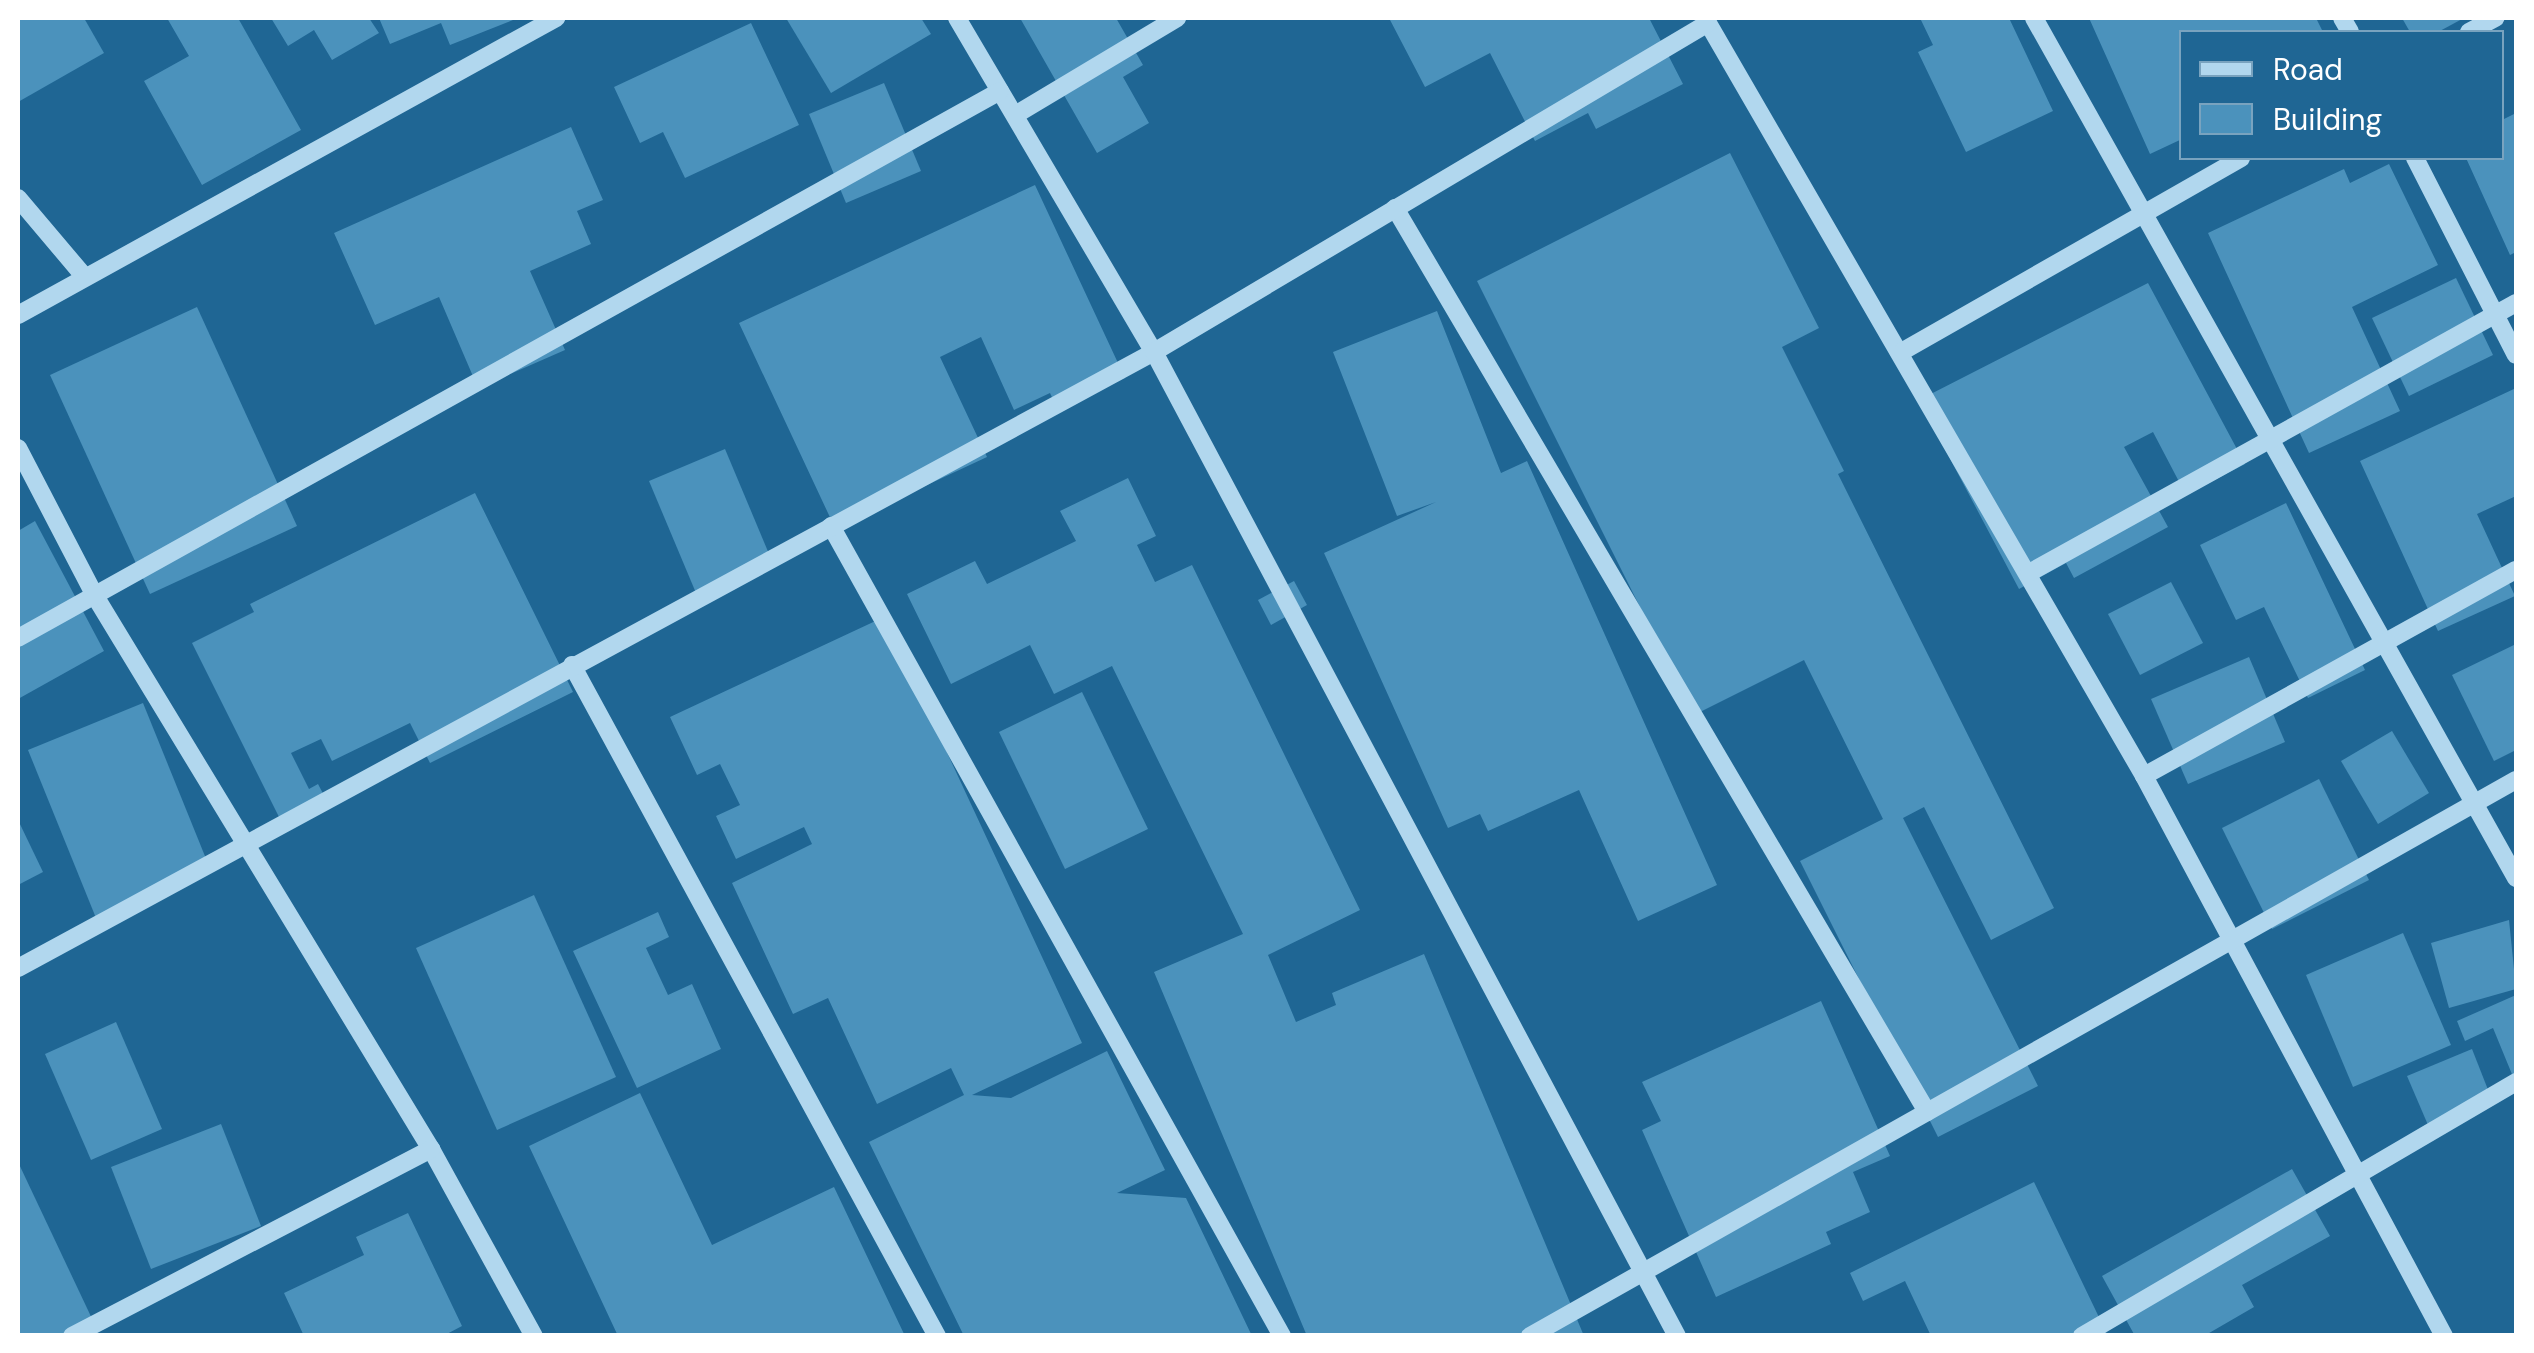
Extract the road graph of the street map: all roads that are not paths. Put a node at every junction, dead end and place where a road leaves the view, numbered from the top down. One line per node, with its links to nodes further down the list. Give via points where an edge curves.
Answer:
1 (556, 18): 15 (street)
2 (957, 18): 8 (street)
3 (1177, 18): 9 (street)
4 (2034, 18): 14 (street)
5 (2495, 18): 7 (street)
6 (1706, 20): 13 (street); 19 (street)
7 (2473, 30)
8 (1000, 90): 9 (street); 27 (street)
9 (1015, 116): 20 (street)
10 (2236, 160): 14 (street)
11 (2416, 160): 18 (street)
12 (18, 198): 15 (street)
13 (1396, 208): 20 (street); 39 (street)
14 (2144, 209): 19 (street); 22 (street)
15 (83, 275): 17 (street)
16 (2516, 302): 18 (street)
17 (18, 316)
18 (2493, 317): 21 (street); 22 (street)
19 (1903, 350): 26 (street)
20 (1154, 352): 24 (street); 42 (street)
21 (2516, 355)
22 (2272, 439): 26 (street); 29 (street)
23 (18, 448): 27 (street)
24 (831, 526): 30 (street); 46 (street)
25 (2516, 570): 29 (street)
26 (2028, 573): 31 (street)
27 (95, 596): 28 (street); 34 (street)
28 (18, 638)
29 (2383, 639): 31 (street); 33 (street)
30 (572, 665): 34 (street); 45 (street)
31 (2144, 776): 36 (street)
32 (2516, 780): 33 (street)
33 (2476, 804): 35 (street); 36 (street)
34 (242, 842): 37 (street); 40 (street)
35 (2516, 878)
36 (2233, 939): 39 (street); 41 (street)
37 (18, 968)
38 (2516, 1082): 41 (street)
39 (1927, 1112): 42 (street)
40 (431, 1148): 43 (street); 44 (street)
41 (2359, 1174): 49 (street); 50 (street)
42 (1642, 1273): 47 (street); 48 (street)
43 (72, 1336)
44 (534, 1336)
45 (937, 1336)
46 (1282, 1336)
47 (1530, 1336)
48 (1677, 1336)
49 (2082, 1336)
50 (2444, 1336)

